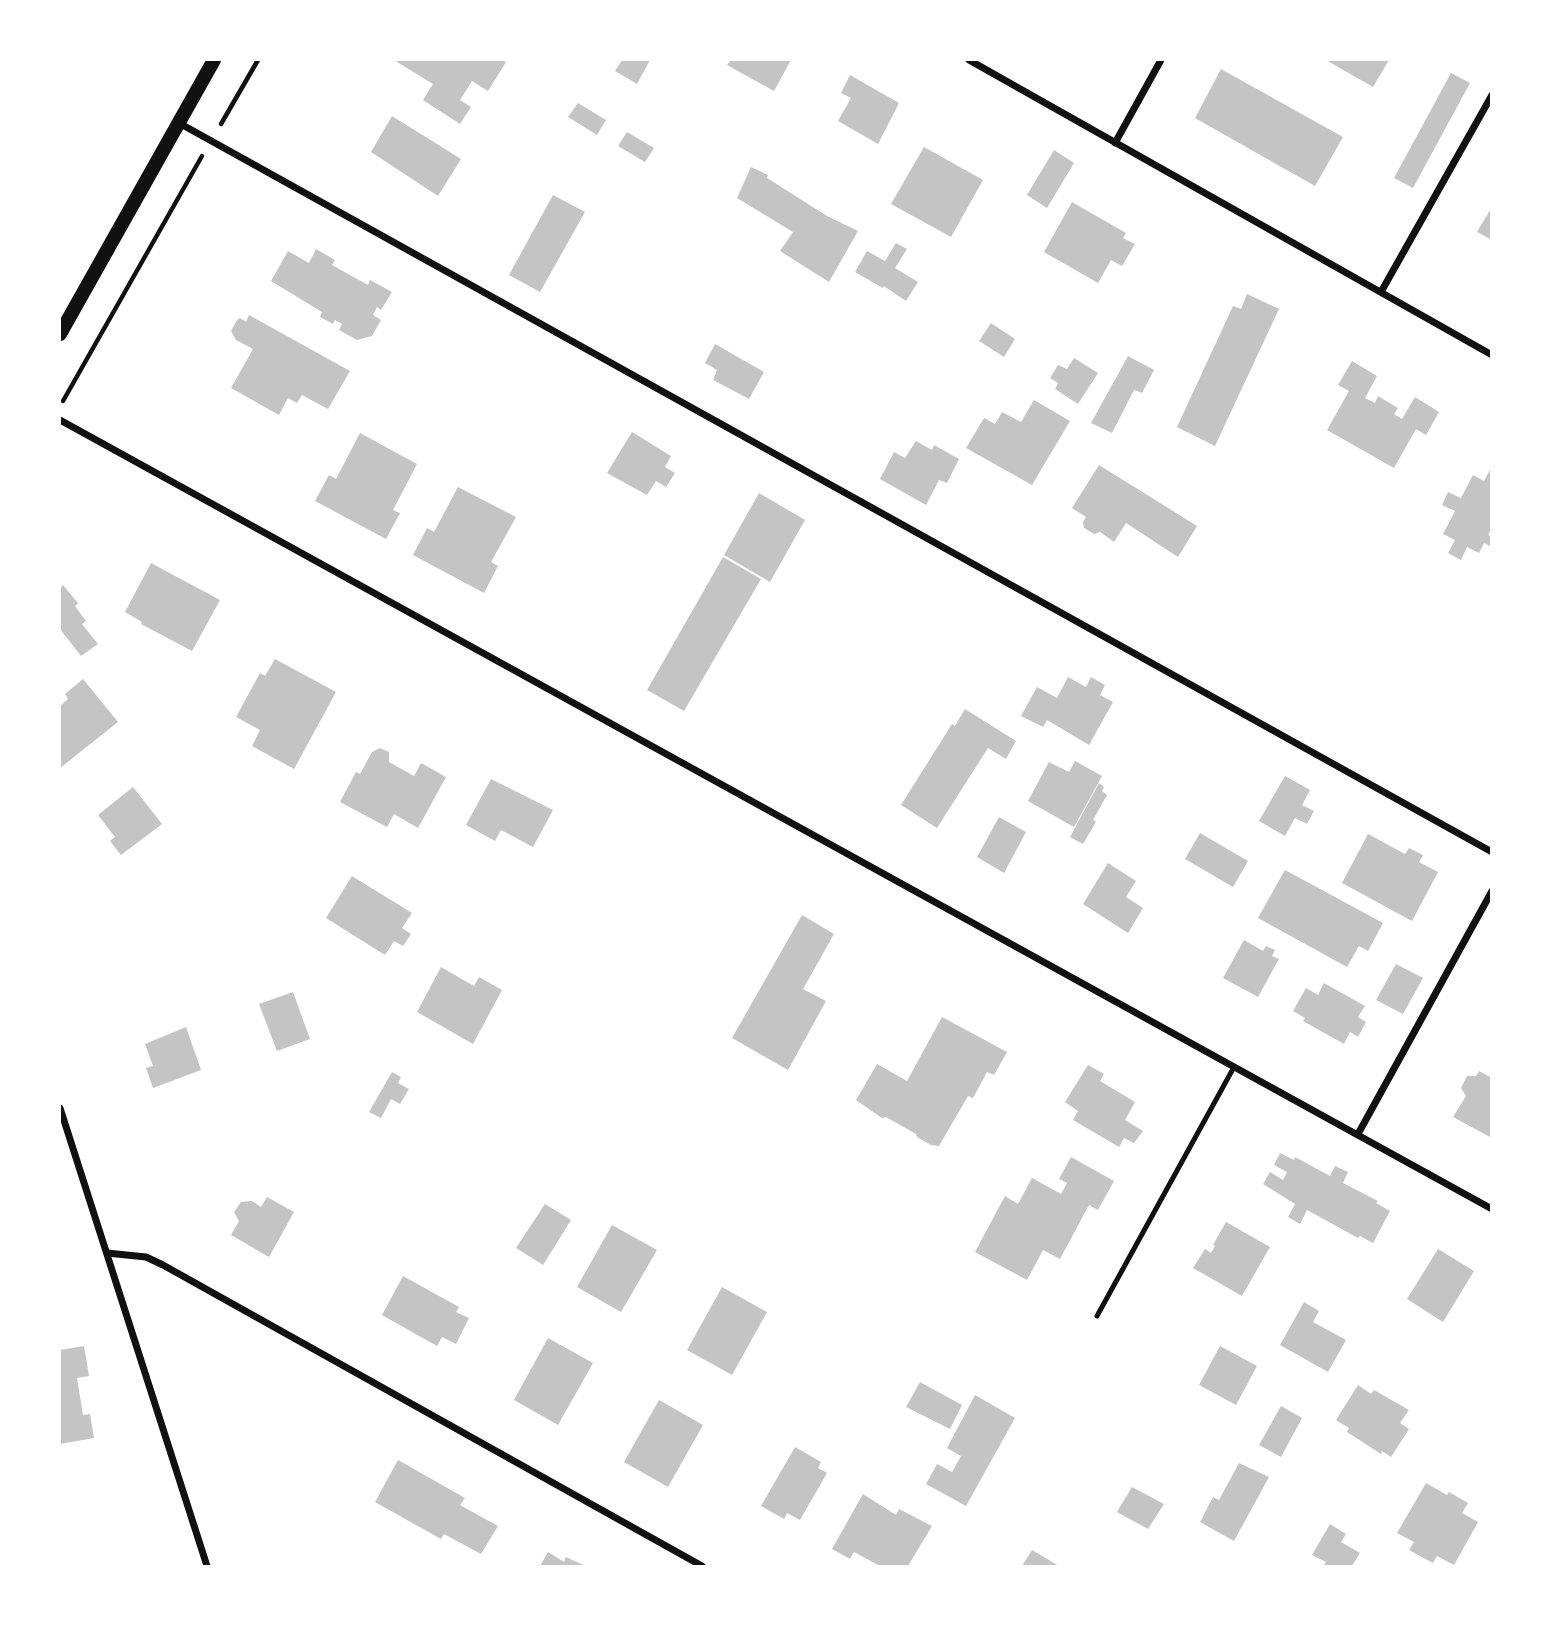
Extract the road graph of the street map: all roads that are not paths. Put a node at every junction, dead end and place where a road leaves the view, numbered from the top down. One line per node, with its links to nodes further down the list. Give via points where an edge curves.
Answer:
1 (214, 60): 5 (main road)
2 (969, 60): 6 (street)
3 (1161, 60): 6 (street)
4 (1492, 95): 7 (street)
5 (179, 123): 8 (main road); 11 (street)
6 (1115, 143): 7 (street)
7 (1381, 292): 9 (street)
8 (60, 334)
9 (1492, 355)
10 (60, 420): 13 (street)
11 (1492, 852)
12 (1492, 891): 15 (street)
13 (1234, 1067): 15 (street); 18 (lane)
14 (60, 1108): 17 (street)
15 (1358, 1135): 16 (street)
16 (1492, 1209)
17 (107, 1253): 19 (street); 20 (street, via 146,1257 163,1265)
18 (1097, 1316)
19 (207, 1566)
20 (702, 1566)

